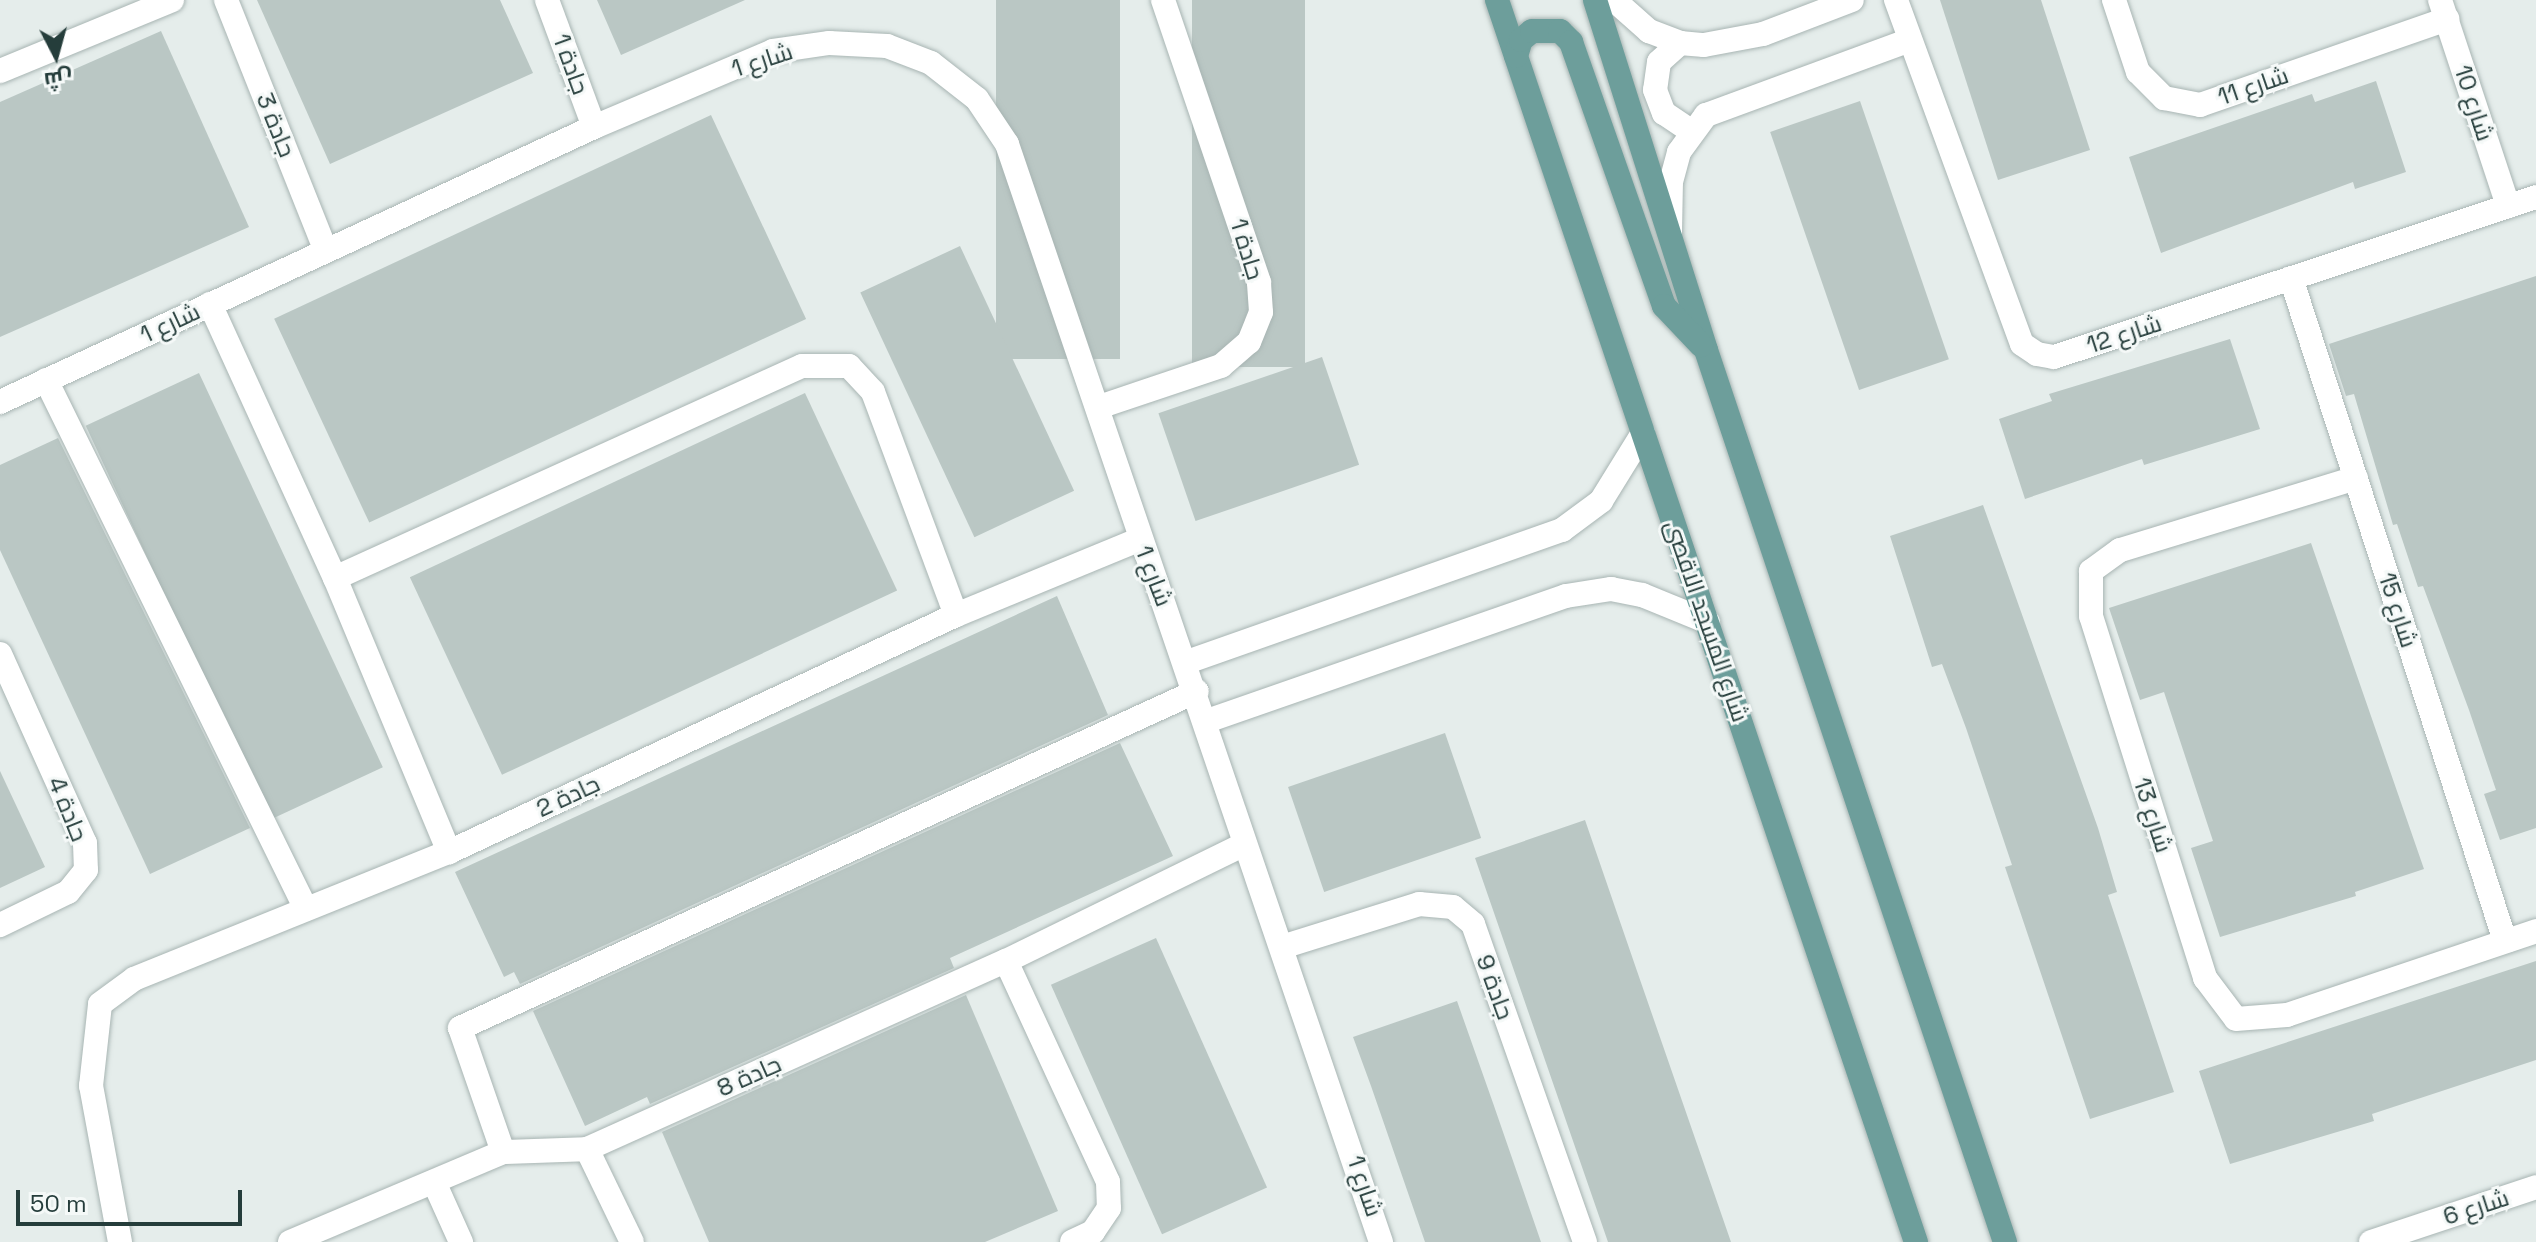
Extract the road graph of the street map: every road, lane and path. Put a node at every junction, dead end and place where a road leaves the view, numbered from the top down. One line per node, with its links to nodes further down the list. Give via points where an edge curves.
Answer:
1 (172, 0): 15 (street)
2 (226, 0): 21 (street, جادة 3)
3 (547, 0): 16 (street, جادة 1)
4 (1163, 0): 27 (street, جادة 1, via 1259,282 1261,312 1249,342 1221,366)
5 (1497, 0): 14 (main road, شارع المسجد الاقصى)
6 (1595, 0): 20 (main road)
7 (1614, 0): 13 (street, via 1649,31)
8 (1852, 0): 13 (street, via 1763,34 1704,45)
9 (1896, 0): 12 (street, شارع 12)
10 (2114, 0): 11 (street, شارع 11, via 2138,72 2164,98 2200,105)
11 (2444, 10): 19 (street, شارع 10)
12 (1910, 40): 17 (street, via 1706,115); 22 (street, شارع 12, via 2022,344 2037,354 2054,357)
13 (1680, 43): 17 (street, via 1659,62 1655,90 1664,113)
14 (1516, 56): 24 (main road, via 1521,40 1532,31 1560,31 1571,42 1664,306); 28 (main road, شارع المسجد الاقصى)
15 (0, 71)
16 (594, 127): 21 (street, شارع 1); 27 (street, شارع 1, via 773,51 829,43 887,46 931,63 977,99 1007,144)
17 (1692, 132): 20 (street, via 1679,152 1671,182)
18 (2536, 197): 19 (street, شارع 12)
19 (2508, 206): 22 (street, شارع 12)
20 (1670, 234): 24 (main road)
21 (326, 251): 23 (street, شارع 1)
22 (2291, 278): 29 (street, شارع 15)
23 (210, 304): 25 (street, شارع 1); 31 (street)
24 (1706, 350): 50 (main road)
25 (46, 380): 26 (street, شارع 1); 40 (street)
26 (0, 402)
27 (1099, 407): 30 (street, شارع 1)
28 (1643, 433): 33 (main road, شارع المسجد الاقصى); 35 (street, via 1601,501 1562,530)
29 (2356, 478): 43 (street, شارع 15); 43 (street, شارع 13, via 2120,550 2091,571 2091,616 2205,978 2236,1019 2287,1015)
30 (1140, 539): 32 (street, جادة 2); 35 (street, شارع 1)
31 (335, 578): 32 (street, via 802,366 849,366 873,392); 39 (street)
32 (956, 615): 39 (street, جادة 2)
33 (1708, 622): 37 (street, via 1642,595 1611,589 1566,596); 58 (main road, شارع المسجد الاقصى)
34 (0, 654): 41 (street, جادة 4, via 85,843 86,870 68,892)
35 (1187, 662): 36 (street, شارع 1)
36 (1197, 691): 37 (street, شارع 1); 47 (street, via 460,1028)
37 (1207, 721): 38 (street, شارع 1)
38 (1243, 845): 44 (street, شارع 1); 45 (street, جادة 8)
39 (449, 852): 40 (street, جادة 2)
40 (306, 909): 51 (street, جادة 2, via 134,979 100,1004 91,1086)
41 (0, 925)
42 (2536, 931): 43 (street, شارع 13)
43 (2505, 941)
44 (1282, 947): 56 (street, شارع 1); 57 (street, جادة 9, via 1419,904 1453,907 1473,924)
45 (1006, 961): 46 (street, جادة 8); 55 (street, via 1108,1182 1109,1208 1093,1232)
46 (587, 1149): 47 (street); 54 (street)
47 (503, 1152): 48 (street)
48 (434, 1182): 52 (street); 53 (street)
49 (2536, 1187): 59 (street, شارع 6)
50 (2004, 1236)
51 (120, 1242)
52 (290, 1242)
53 (461, 1242)
54 (632, 1242)
55 (1072, 1242)
56 (1381, 1242)
57 (1585, 1242)
58 (1916, 1242)
59 (2371, 1242)

